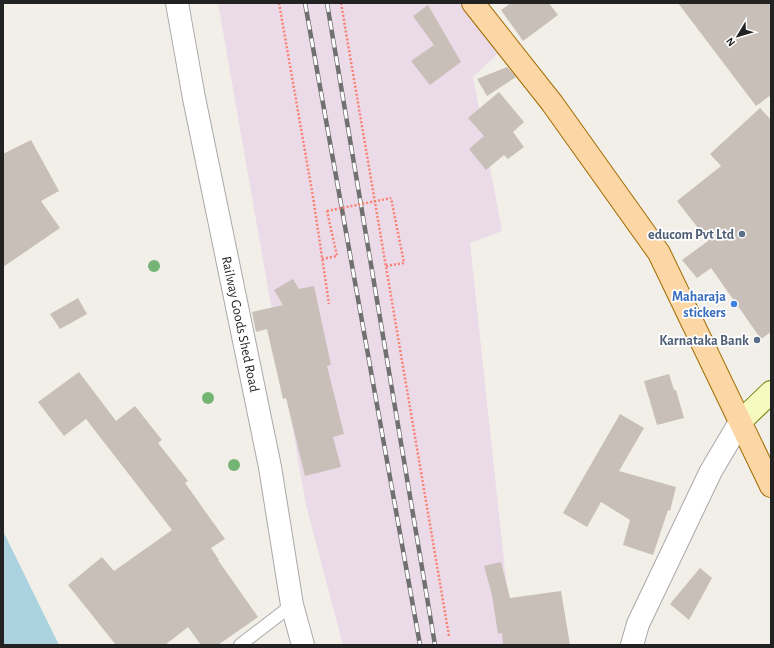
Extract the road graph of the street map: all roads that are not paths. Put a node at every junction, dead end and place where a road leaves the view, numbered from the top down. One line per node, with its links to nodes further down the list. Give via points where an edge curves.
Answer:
1 (177, 3): 6 (street, Railway Goods Shed Road, via 194,98 270,467)
2 (473, 3): 4 (main road, via 552,103 659,253)
3 (771, 392): 4 (street)
4 (740, 422): 5 (main road); 9 (street, via 711,471 638,624)
5 (771, 486)
6 (292, 606): 7 (lane); 8 (street, Railway Goods Shed Road)
7 (240, 645)
8 (303, 645)
9 (632, 645)

